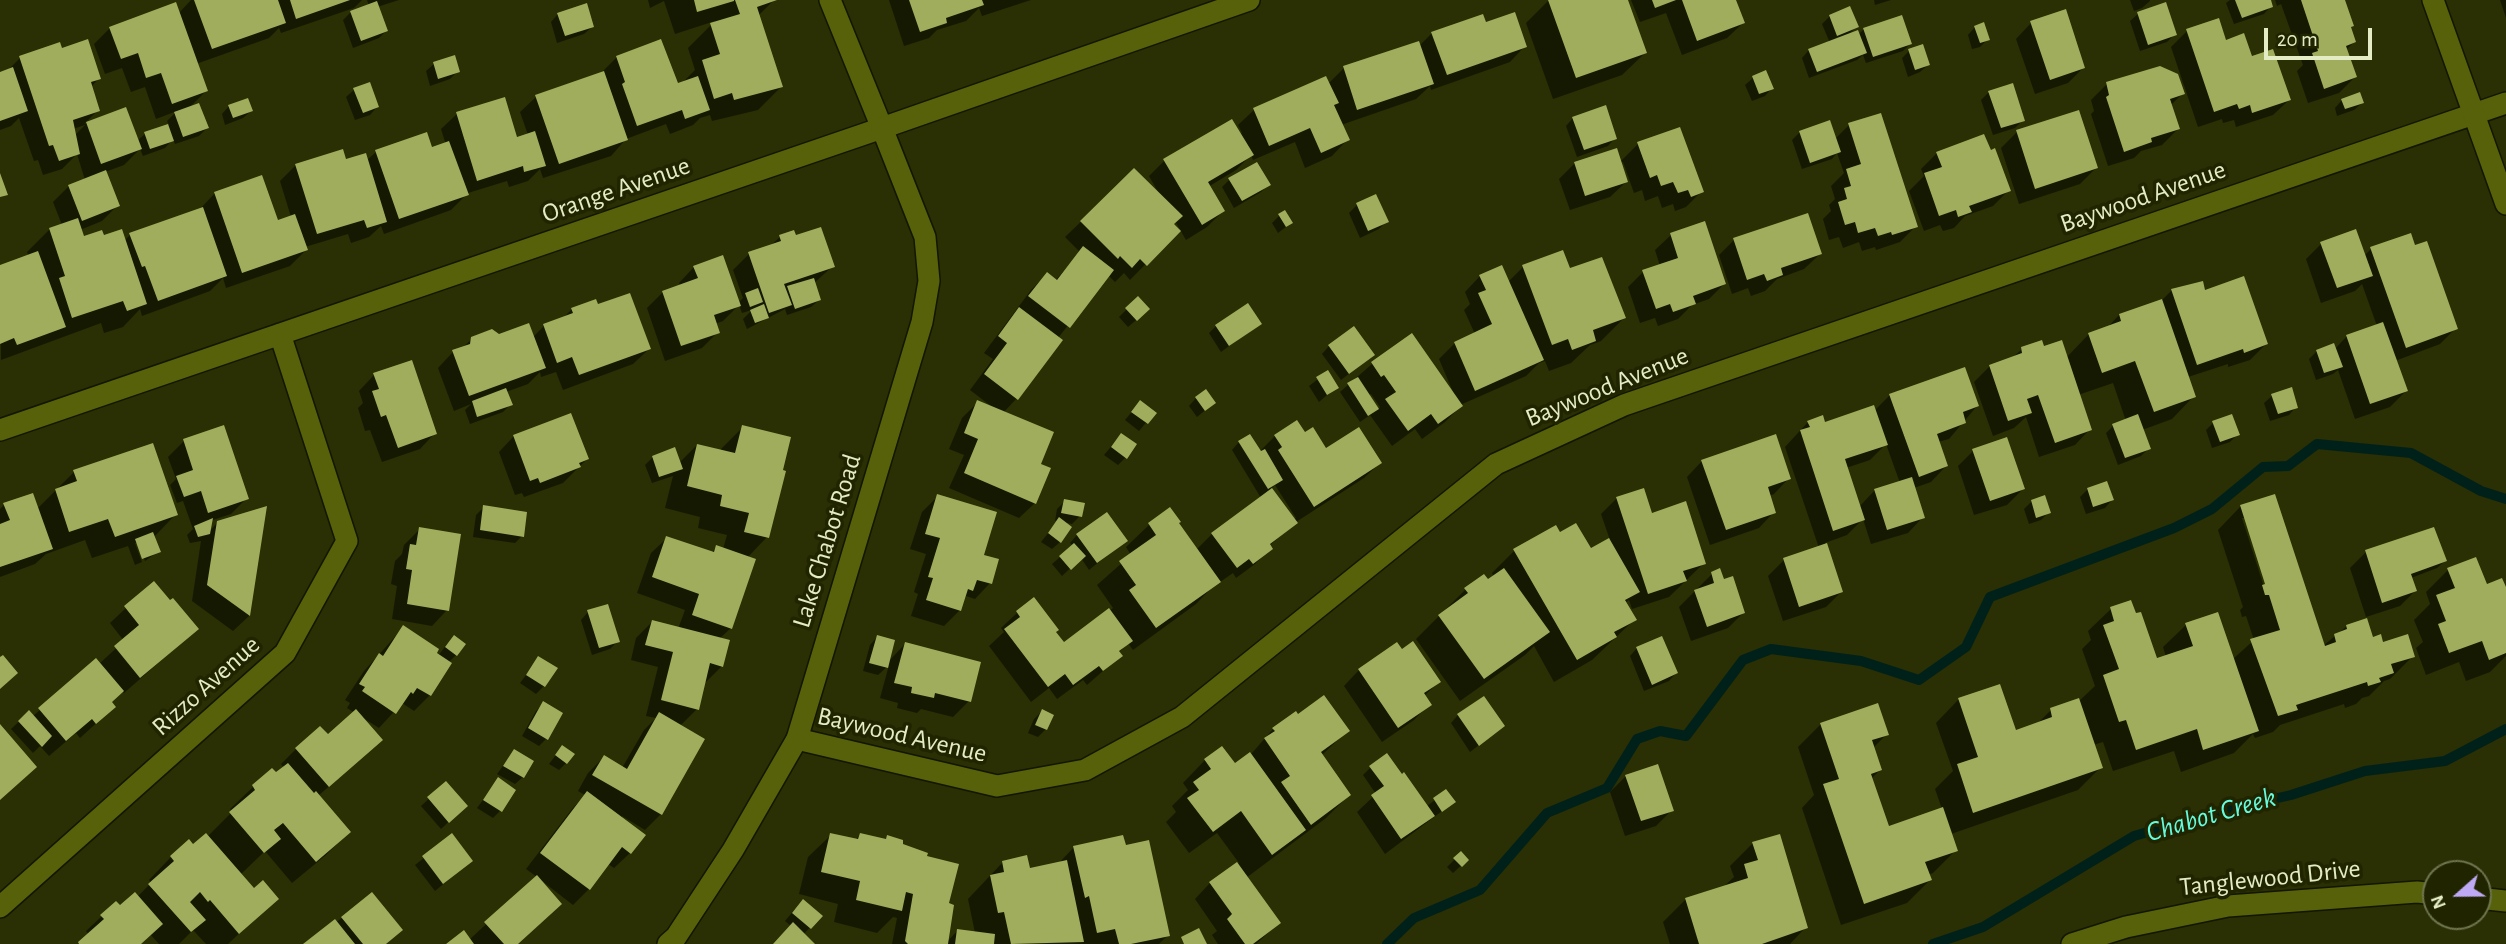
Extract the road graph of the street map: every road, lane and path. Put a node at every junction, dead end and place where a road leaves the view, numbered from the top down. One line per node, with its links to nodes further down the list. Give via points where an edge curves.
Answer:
1 (830, 0): 6 (street, Lake Chabot Road)
2 (1249, 0): 6 (street, Orange Avenue)
3 (2434, 0): 5 (street)
4 (2506, 103): 5 (street, Baywood Avenue)
5 (2473, 113): 7 (street); 10 (street, Baywood Avenue, via 1624,405 1496,464 1182,717 1085,770 997,786)
6 (882, 128): 8 (street, Orange Avenue); 10 (street, Lake Chabot Road, via 925,237 929,281 922,322)
7 (2506, 204)
8 (280, 334): 9 (street, Orange Avenue); 12 (street, Rizzo Avenue, via 347,541 285,653)
9 (0, 430)
10 (797, 739): 13 (street, Lake Chabot Road, via 733,850)
11 (2422, 893): 14 (street, Tanglewood Drive, via 2228,906 2126,927)
12 (0, 907)
13 (668, 944)
14 (2072, 944)

